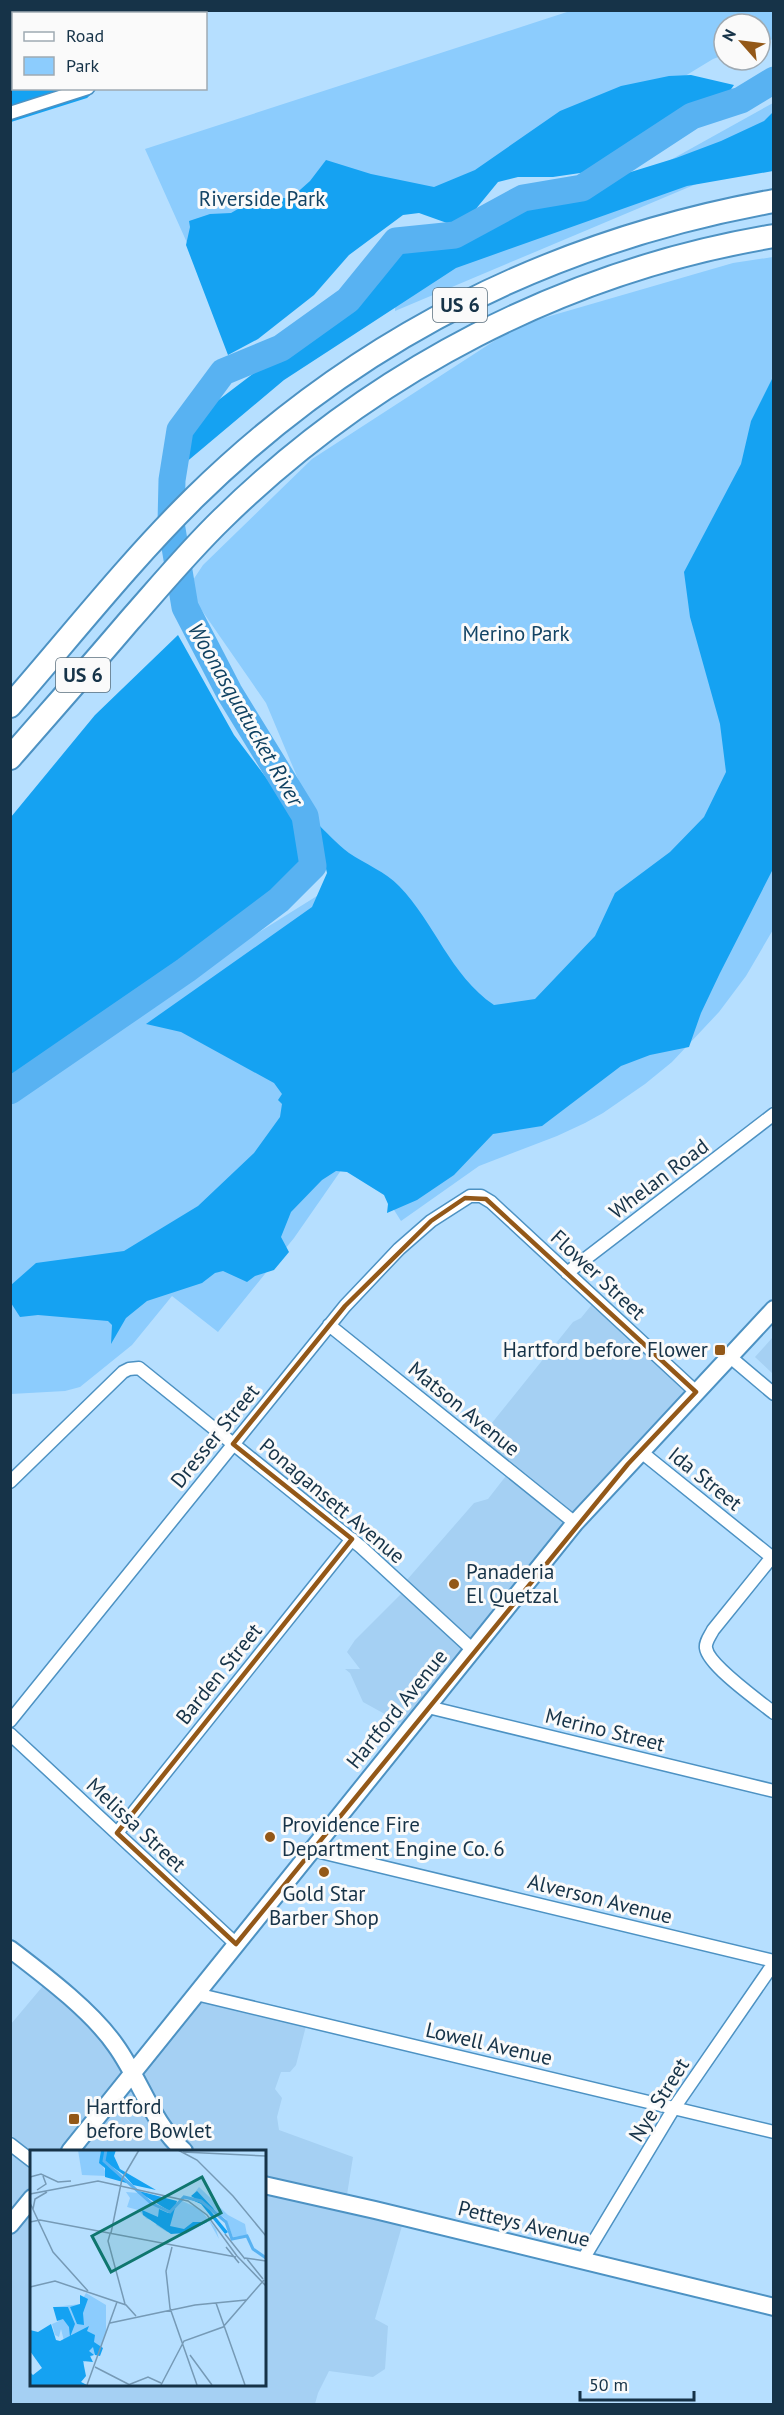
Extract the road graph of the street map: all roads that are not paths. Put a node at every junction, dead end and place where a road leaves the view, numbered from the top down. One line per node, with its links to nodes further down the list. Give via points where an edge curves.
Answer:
1 (82, 90): 2 (street)
2 (10, 113)
3 (774, 201): 5 (highway, US 6, via 667,225 586,249 456,306 382,348 269,430 193,499)
4 (774, 236): 6 (highway, US 6, via 689,254 610,277 535,306 461,342 390,384 324,430 200,541)
5 (10, 706)
6 (10, 758)
7 (774, 1114): 9 (street, Whelan Road)
8 (470, 1196): 9 (street, Flower Street, via 481,1196 491,1202); 11 (street, Dresser Street, via 416,1233)
9 (567, 1273): 13 (street, Flower Street)
10 (774, 1309): 12 (main road, Hartford Avenue)
11 (329, 1325): 15 (street, Dresser Street); 18 (street, Matson Avenue)
12 (729, 1356): 13 (main road, Hartford Avenue); 14 (street)
13 (696, 1392): 16 (main road, Hartford Avenue)
14 (774, 1394)
15 (233, 1444): 17 (street, Ponagansett Avenue, via 142,1370 133,1368 123,1372); 19 (street, Ponagansett Avenue); 24 (street, Dresser Street)
16 (640, 1451): 18 (main road, Hartford Avenue); 20 (street, Ida Street)
17 (10, 1482)
18 (575, 1523): 21 (main road, Hartford Avenue)
19 (352, 1539): 21 (street, Ponagansett Avenue); 27 (street, Barden Street)
20 (773, 1558): 23 (street, via 712,1630 705,1650 712,1661)
21 (473, 1650): 22 (main road, Hartford Avenue)
22 (428, 1707): 26 (street, Merino Street); 28 (main road, Hartford Avenue)
23 (774, 1713)
24 (10, 1721)
25 (10, 1734): 27 (street, Melissa Street)
26 (774, 1791)
27 (117, 1833): 29 (street, Melissa Street)
28 (312, 1850): 29 (main road, Hartford Avenue); 31 (street, Alverson Avenue)
29 (236, 1944): 32 (main road, Hartford Avenue)
30 (10, 1949): 33 (main road, via 91,2018 116,2046)
31 (774, 1962): 34 (street, Nye Street)
32 (196, 1994): 33 (main road, Hartford Avenue); 34 (street, Lowell Avenue)
33 (132, 2074): 37 (main road, Hartford Avenue); 38 (main road, via 164,2131)
34 (674, 2108): 35 (street, Lowell Avenue); 43 (street, Nye Street)
35 (774, 2132)
36 (10, 2145): 39 (street)
37 (71, 2150)
38 (183, 2150)
39 (30, 2160)
40 (266, 2186): 43 (main road, Petteys Avenue)
41 (30, 2200): 42 (main road)
42 (10, 2224)
43 (582, 2262): 44 (main road, Petteys Avenue)
44 (774, 2307)

